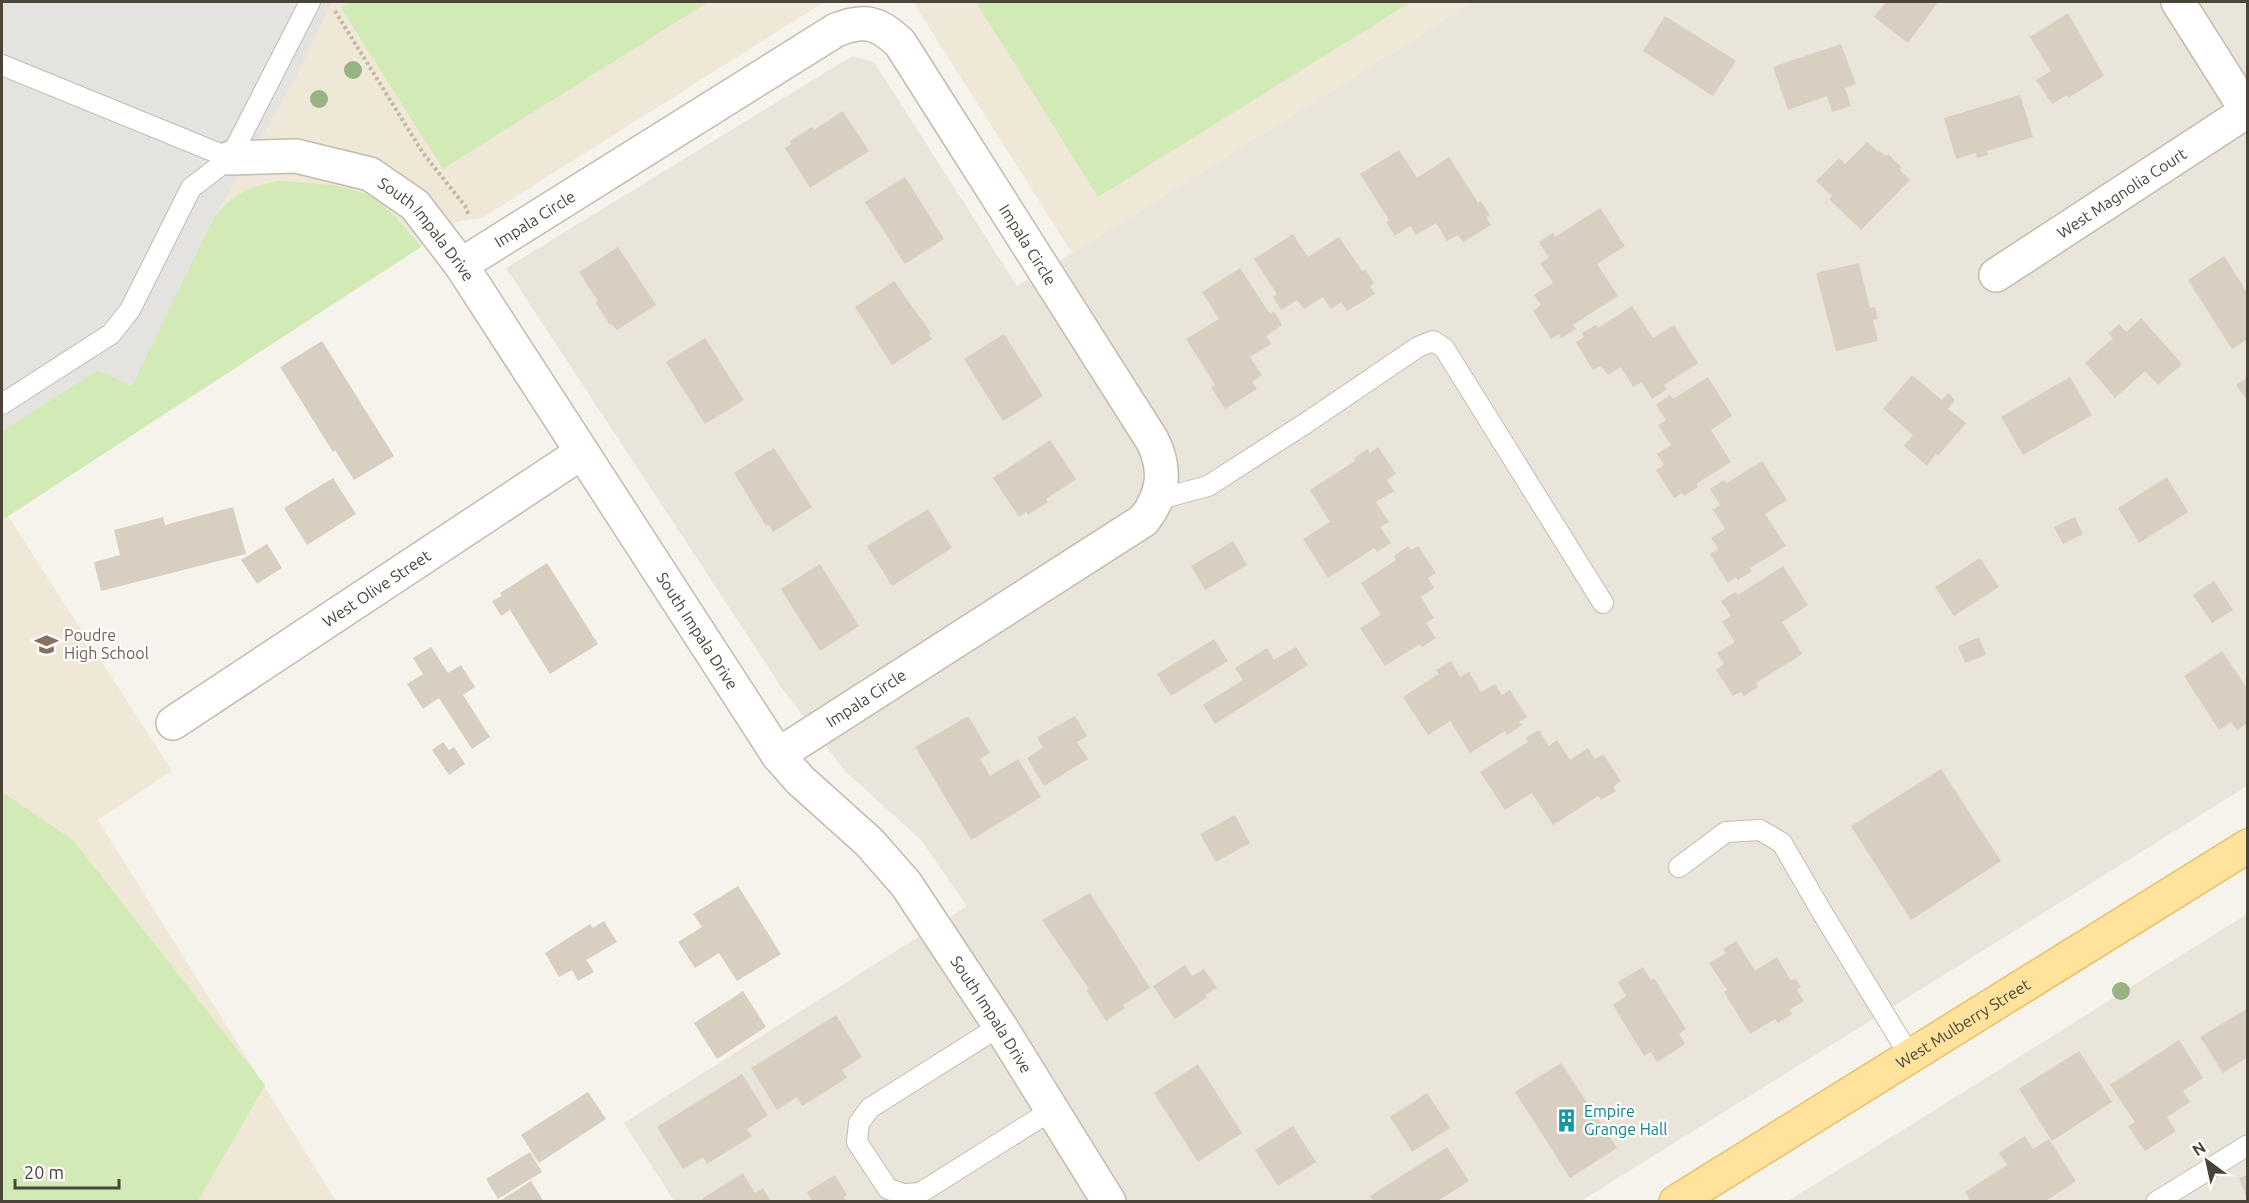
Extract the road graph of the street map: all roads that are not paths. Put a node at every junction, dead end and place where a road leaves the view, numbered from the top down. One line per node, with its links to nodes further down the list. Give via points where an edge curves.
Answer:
1 (2178, 2): 4 (street)
2 (318, 4): 5 (lane)
3 (2, 65): 5 (lane)
4 (2247, 111): 7 (street, West Magnolia Court)
5 (230, 158): 6 (street, South Impala Drive, via 296,156 370,174 415,205); 8 (lane, via 191,188 130,310 111,334)
6 (461, 265): 9 (street, South Impala Drive); 10 (street, Impala Circle, via 836,30 854,24 886,29 900,43 1152,440 1162,467)
7 (1996, 275)
8 (2, 404)
9 (581, 453): 12 (street, West Olive Street); 13 (street, South Impala Drive)
10 (1156, 501): 11 (lane, via 1208,486 1418,347 1433,342 1444,348); 13 (street, Impala Circle, via 1144,519)
11 (1603, 603)
12 (173, 723)
13 (778, 755): 16 (street, South Impala Drive, via 869,842 906,884)
14 (2247, 846): 17 (main road, West Mulberry Street)
15 (1679, 867): 17 (lane, via 1726,832 1760,830 1782,843)
16 (1000, 1026): 18 (street, South Impala Drive); 18 (lane, via 870,1108 859,1123 857,1142 888,1189 920,1193)
17 (1910, 1056): 21 (main road, West Mulberry Street)
18 (1052, 1110): 20 (street, South Impala Drive)
19 (2247, 1144): 22 (lane)
20 (1109, 1202)
21 (1676, 1202)
22 (2156, 1202)

